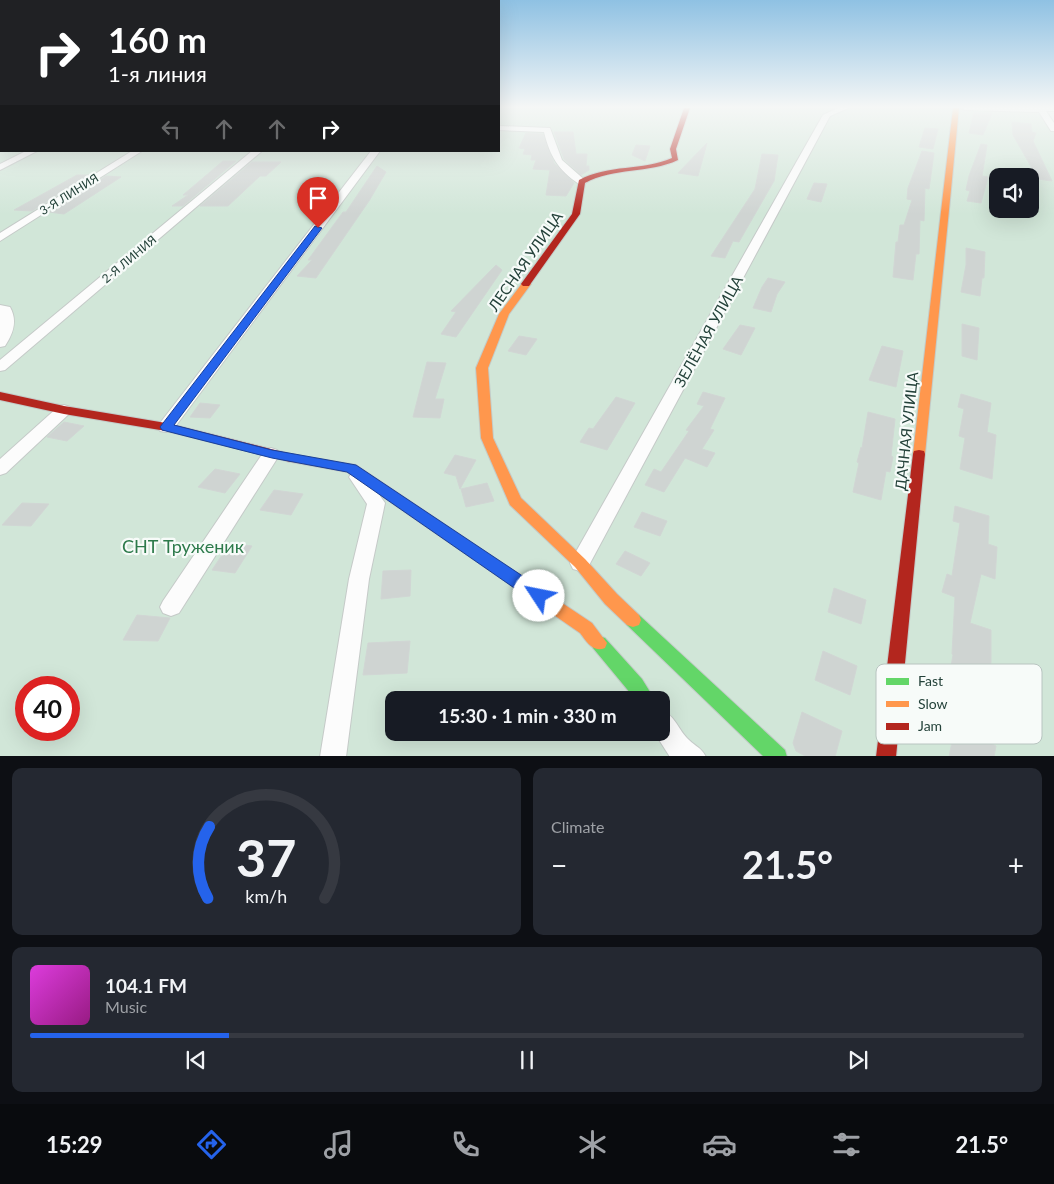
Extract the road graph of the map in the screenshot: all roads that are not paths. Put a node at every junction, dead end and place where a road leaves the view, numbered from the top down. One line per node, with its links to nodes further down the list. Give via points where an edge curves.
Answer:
1 (551, 143): 10 (street, via 555,158)
2 (675, 143): 10 (street, via 676,159 664,166 627,168 590,176)
3 (811, 143): 21 (street, ЗЕЛЁНАЯ УЛИЦА)
4 (952, 143): 23 (street, ДАЧНАЯ УЛИЦА)
5 (31, 152): 9 (street)
6 (136, 152): 11 (street, 3-Я ЛИНИЯ)
7 (257, 152): 14 (street, 2-Я ЛИНИЯ)
8 (375, 152): 17 (street)
9 (0, 167)
10 (582, 182): 21 (street, ЛЕСНАЯ УЛИЦА, via 576,214 504,314 482,368 487,438 515,502)
11 (0, 238)
12 (0, 309): 13 (street, via 5,310 8,327)
13 (0, 343)
14 (0, 367)
15 (0, 396): 16 (street)
16 (64, 410): 17 (street); 20 (street)
17 (166, 427): 18 (street)
18 (272, 454): 19 (street); 22 (street)
19 (351, 468): 24 (street, via 586,628); 26 (street, via 376,503 359,579)
20 (0, 470)
21 (580, 562): 28 (street, ЛЕСНАЯ УЛИЦА, via 611,599)
22 (171, 607)
23 (896, 664)
24 (640, 691)
25 (670, 735): 27 (street, via 680,749)
26 (333, 756)
27 (693, 756)
28 (778, 756)

